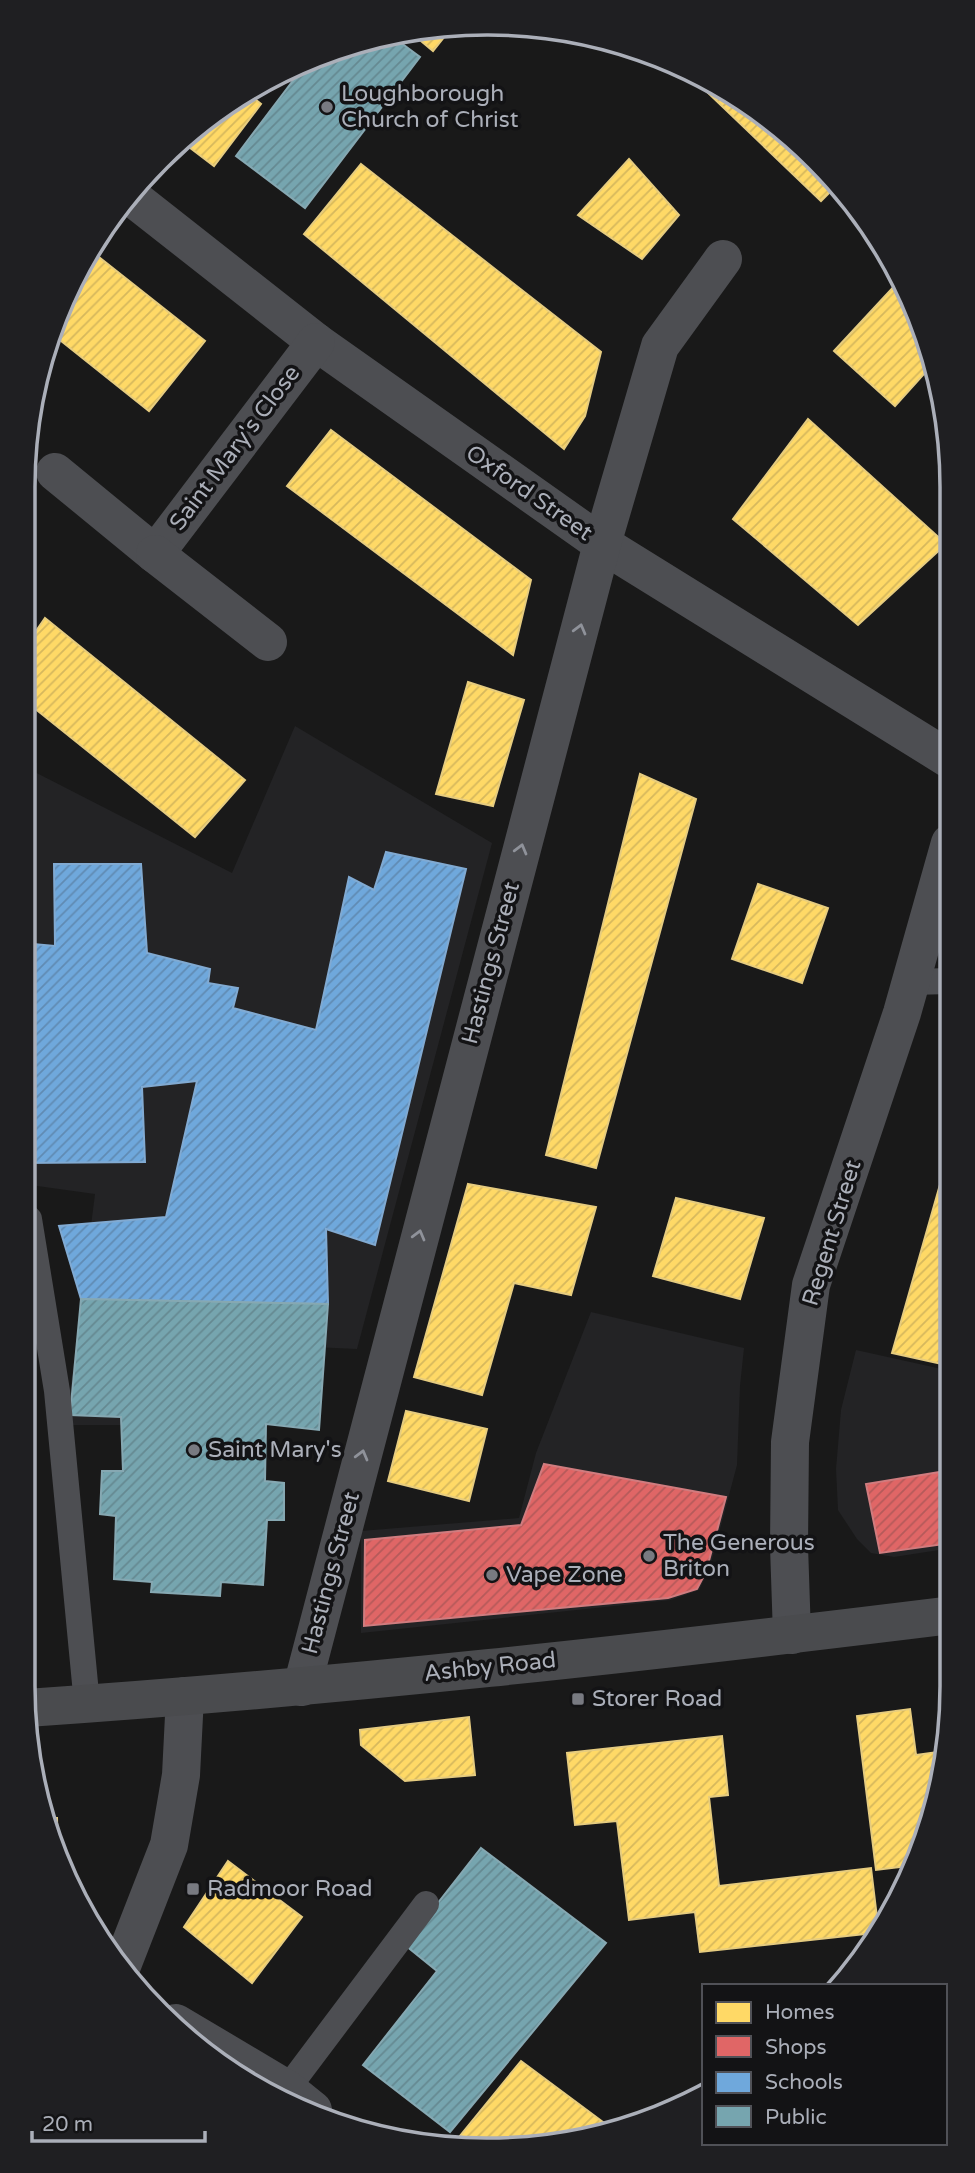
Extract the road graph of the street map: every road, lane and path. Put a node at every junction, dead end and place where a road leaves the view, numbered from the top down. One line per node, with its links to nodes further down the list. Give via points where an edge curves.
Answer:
1 (137, 201): 3 (street, Oxford Street)
2 (723, 258): 5 (street, Hastings Street, via 660,346)
3 (316, 342): 5 (street, Oxford Street); 6 (street, Saint Mary's Close)
4 (55, 472): 6 (street, Saint Mary's Close)
5 (602, 544): 8 (street, Oxford Street); 15 (street, Hastings Street, one-way to 5)
6 (155, 554): 7 (street, Saint Mary's Close)
7 (268, 642)
8 (940, 753)
9 (940, 879): 11 (street, Regent Street)
10 (940, 981): 11 (lane)
11 (911, 982): 14 (street, Regent Street, via 811,1285 790,1442)
12 (35, 1256): 17 (lane, via 57,1391)
13 (940, 1616): 14 (main road, Ashby Road)
14 (792, 1635): 15 (main road, Ashby Road)
15 (302, 1687): 16 (main road, Ashby Road)
16 (184, 1696): 17 (main road, Ashby Road); 20 (street, via 181,1775 169,1844)
17 (87, 1704): 18 (main road, Ashby Road)
18 (36, 1707)
19 (426, 1904): 23 (lane)
20 (126, 1956)
21 (220, 2050): 22 (street)
22 (287, 2091)
23 (301, 2098)

